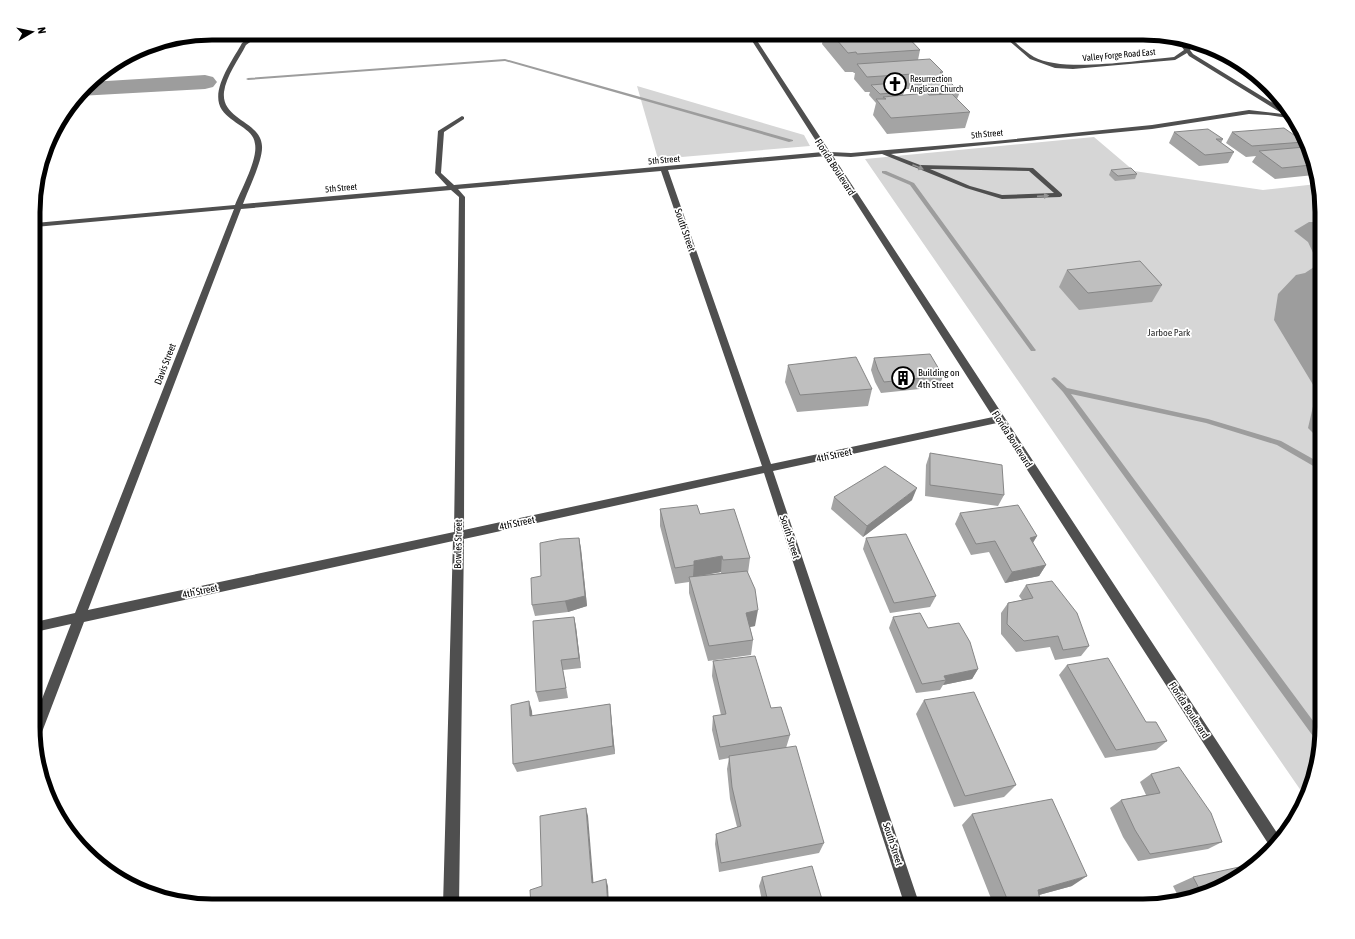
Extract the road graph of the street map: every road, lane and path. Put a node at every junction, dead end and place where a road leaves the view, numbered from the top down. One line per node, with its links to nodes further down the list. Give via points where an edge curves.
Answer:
1 (250, 40): 15 (street, Davis Street, via 244,44 221,91 221,104 228,114 252,132 259,145 257,158)
2 (753, 40): 11 (street, Florida Boulevard)
3 (1010, 40): 6 (street, Valley Forge Road East, via 1032,58 1055,66 1073,67 1176,58)
4 (1184, 45): 6 (street)
5 (1190, 46): 6 (street, Valley Forge Road East)
6 (1187, 49): 7 (street)
7 (1283, 112)
8 (1287, 117): 10 (street, 5th Street, via 1249,112 1152,127)
9 (462, 118): 14 (street, Bowles Street, via 441,131 438,173)
10 (882, 152): 11 (street, 5th Street); 12 (street, one-way to 12)
11 (826, 154): 13 (street, 5th Street); 17 (street, Florida Boulevard)
12 (918, 167): 12 (street, one-way to 12, via 968,187 1002,197 1060,195 1031,169)
13 (664, 169): 14 (street, 5th Street); 18 (street, South Street)
14 (452, 187): 15 (street, 5th Street); 19 (street, Bowles Street, via 462,196)
15 (238, 206): 16 (street, 5th Street); 20 (street, Davis Street)
16 (40, 224)
17 (999, 419): 18 (street, 4th Street); 23 (street, Florida Boulevard)
18 (768, 470): 19 (street, 4th Street); 25 (street, South Street)
19 (459, 536): 20 (street, 4th Street); 24 (street, Bowles Street)
20 (80, 616): 21 (street, 4th Street); 22 (street, Davis Street)
21 (40, 626)
22 (40, 717)
23 (1273, 839)
24 (451, 899)
25 (911, 899)

